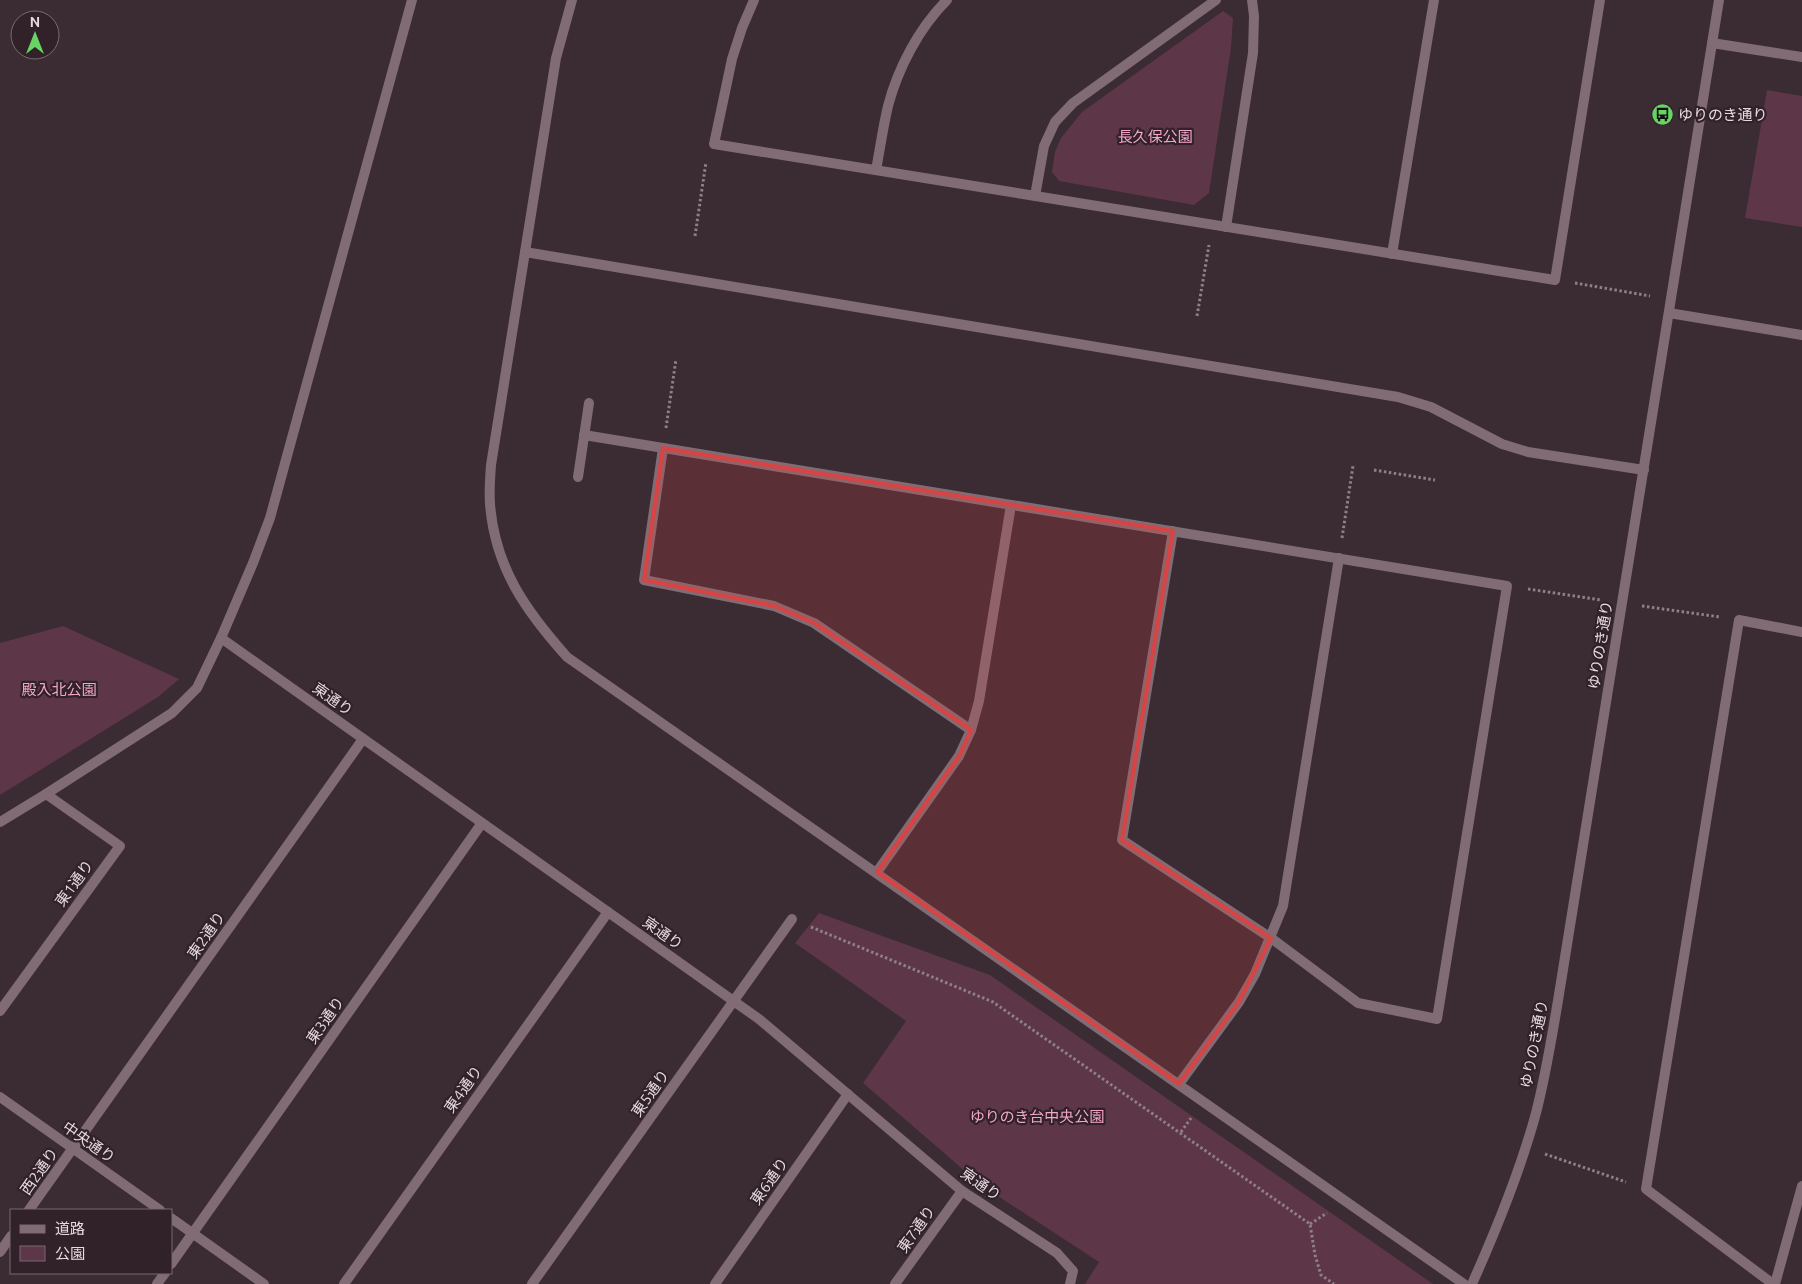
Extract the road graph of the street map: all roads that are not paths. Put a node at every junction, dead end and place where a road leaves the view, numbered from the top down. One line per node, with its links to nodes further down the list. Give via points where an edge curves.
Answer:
1 (412, 0): 28 (street, via 270,518)
2 (572, 0): 15 (street, via 556,58)
3 (754, 0): 12 (street, via 732,59 714,144)
4 (947, 0): 12 (street, via 915,40 899,74 888,106)
5 (1216, 0): 13 (street, via 1067,109 1055,122 1044,146)
6 (1252, 0): 14 (street, via 1253,53)
7 (1434, 0): 16 (street)
8 (1600, 0): 16 (street, via 1555,280)
9 (1719, 0): 10 (street, ゆりのき通り)
10 (1712, 43): 11 (street); 17 (street, ゆりのき通り)
11 (1802, 57)
12 (876, 170): 13 (street)
13 (1035, 196): 14 (street)
14 (1226, 227): 16 (street)
15 (525, 252): 22 (street, via 1398,397 1431,407 1480,433 1528,452); 34 (street, via 490,465 490,504 496,541 520,598 567,656)
16 (1392, 254)
17 (1669, 313): 18 (street); 22 (street, ゆりのき通り)
18 (1802, 335)
19 (589, 403): 20 (street)
20 (584, 435): 21 (street); 23 (street)
21 (663, 448): 24 (street); 29 (street, via 644,580 774,606 814,623)
22 (1644, 470): 60 (street, ゆりのき通り, via 1545,1072 1526,1147)
23 (578, 478)
24 (1011, 505): 25 (street); 29 (street, via 979,701)
25 (1173, 531): 26 (street); 37 (street, via 1122,840)
26 (1339, 558): 37 (street, via 1283,906); 37 (street, via 1508,586 1437,1019 1358,1003)
27 (1802, 632): 61 (street, via 1739,620 1646,1189)
28 (221, 638): 30 (street, 東通り); 31 (street, via 197,688 172,713)
29 (971, 730): 34 (street, via 958,756)
30 (363, 739): 33 (street, 東通り); 43 (street, 東2通り)
31 (46, 794): 32 (street); 39 (street, 東1通り, via 120,846)
32 (0, 822)
33 (482, 823): 35 (street, 東通り); 49 (street, 東3通り)
34 (877, 872): 40 (street)
35 (608, 912): 38 (street, 東通り); 54 (street, 東4通り)
36 (792, 919): 38 (street, 東5通り)
37 (1271, 938): 40 (street, via 1239,1002)
38 (734, 1001): 41 (street, 東通り); 55 (street, 東5通り)
39 (0, 1011)
40 (1179, 1084): 59 (street)
41 (848, 1094): 45 (street, 東通り); 56 (street, 東6通り)
42 (0, 1097): 43 (street, 中央通り)
43 (73, 1149): 46 (street, 西2通り); 47 (street, 中央通り)
44 (1802, 1186): 61 (street)
45 (962, 1191): 57 (street, 東7通り); 58 (street, 東通り, via 1057,1253 1073,1271)
46 (30, 1209)
47 (159, 1209)
48 (172, 1219): 49 (street)
49 (193, 1234): 52 (street, 東3通り); 53 (street)
50 (10, 1237): 51 (street)
51 (0, 1252)
52 (172, 1263)
53 (264, 1284)
54 (344, 1284)
55 (532, 1284)
56 (715, 1284)
57 (895, 1284)
58 (1070, 1284)
59 (1464, 1284)
60 (1472, 1284)
61 (1774, 1284)

